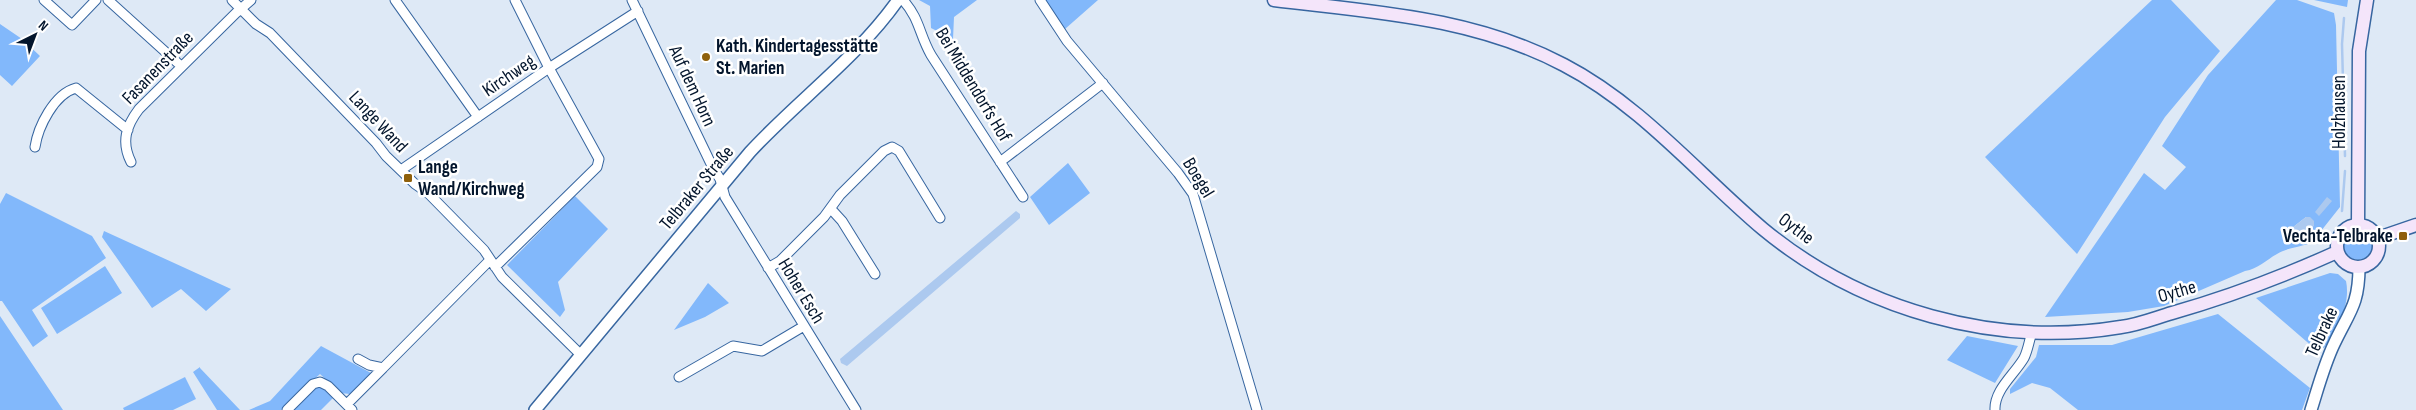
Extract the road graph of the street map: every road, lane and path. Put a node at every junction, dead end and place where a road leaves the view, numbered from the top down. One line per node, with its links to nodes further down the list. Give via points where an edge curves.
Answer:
1 (44, 0): 2 (street, via 72,25)
2 (96, 0)
3 (108, 0): 16 (street)
4 (232, 0): 14 (street, Lange Wand)
5 (251, 0): 14 (street, Fasanenstraße)
6 (395, 0): 19 (street)
7 (514, 0): 17 (street)
8 (632, 0): 15 (street, Auf dem Horn)
9 (898, 0): 25 (street, Telbraker Straße, via 875,31 780,120)
10 (903, 0): 23 (street, Bei Middendorfs Hof, via 914,13 922,40)
11 (1040, 0): 18 (street, Boegel, via 1061,32)
12 (1274, 0): 38 (main road, Oythe, via 1422,17 1510,40 1564,64 1601,87 1637,114 1766,231 1811,264 1859,290 1915,312 1996,329)
13 (2367, 0): 29 (main road, Holzhausen, via 2358,52)
14 (240, 8): 16 (street, Fasanenstraße); 24 (street, Lange Wand, via 270,33)
15 (638, 11): 17 (street, Kirchweg); 25 (street, Auf dem Horn)
16 (181, 66): 20 (street, Fasanenstraße, via 139,109)
17 (549, 68): 19 (street, Kirchweg); 33 (street, via 599,159 597,167)
18 (1103, 83): 23 (street, Bei Middendorfs Hof); 47 (street, Boegel, via 1192,194)
19 (478, 117): 24 (street, Kirchweg)
20 (128, 130): 21 (street, via 76,88 69,90 44,119); 22 (street, Fasanenstraße, via 124,141)
21 (35, 147)
22 (131, 162)
23 (1000, 162): 26 (street, Bei Middendorfs Hof)
24 (401, 170): 33 (street, Lange Wand, via 484,250)
25 (721, 186): 35 (street, Hoher Esch); 39 (street, Telbraker Straße)
26 (1023, 197)
27 (831, 209): 28 (street, via 840,195 892,147 899,152); 35 (street, via 780,261); 36 (street)
28 (940, 218)
29 (2358, 224): 31 (main road, via 2370,228); 32 (main road, via 2340,233)
30 (2416, 225): 31 (main road)
31 (2378, 238): 34 (main road, via 2376,257)
32 (2337, 252): 34 (main road, via 2346,263); 38 (main road, Oythe, via 2208,303 2122,327)
33 (493, 264): 39 (street, Lange Wand, via 502,277); 41 (street)
34 (2359, 267): 49 (street, Telbrake, via 2358,294 2334,343)
35 (768, 268): 37 (street, Hoher Esch)
36 (875, 274)
37 (804, 326): 42 (street, via 762,351 733,346); 46 (street, Hoher Esch)
38 (2032, 332): 48 (street, via 2024,358 1995,402)
39 (581, 355): 45 (street, Telbraker Straße)
40 (358, 359): 41 (street)
41 (383, 368): 43 (street)
42 (679, 376)
43 (350, 407): 44 (street, via 320,382 313,384)
44 (287, 410)
45 (535, 410)
46 (856, 410)
47 (1257, 410)
48 (1996, 410)
49 (2310, 410)

